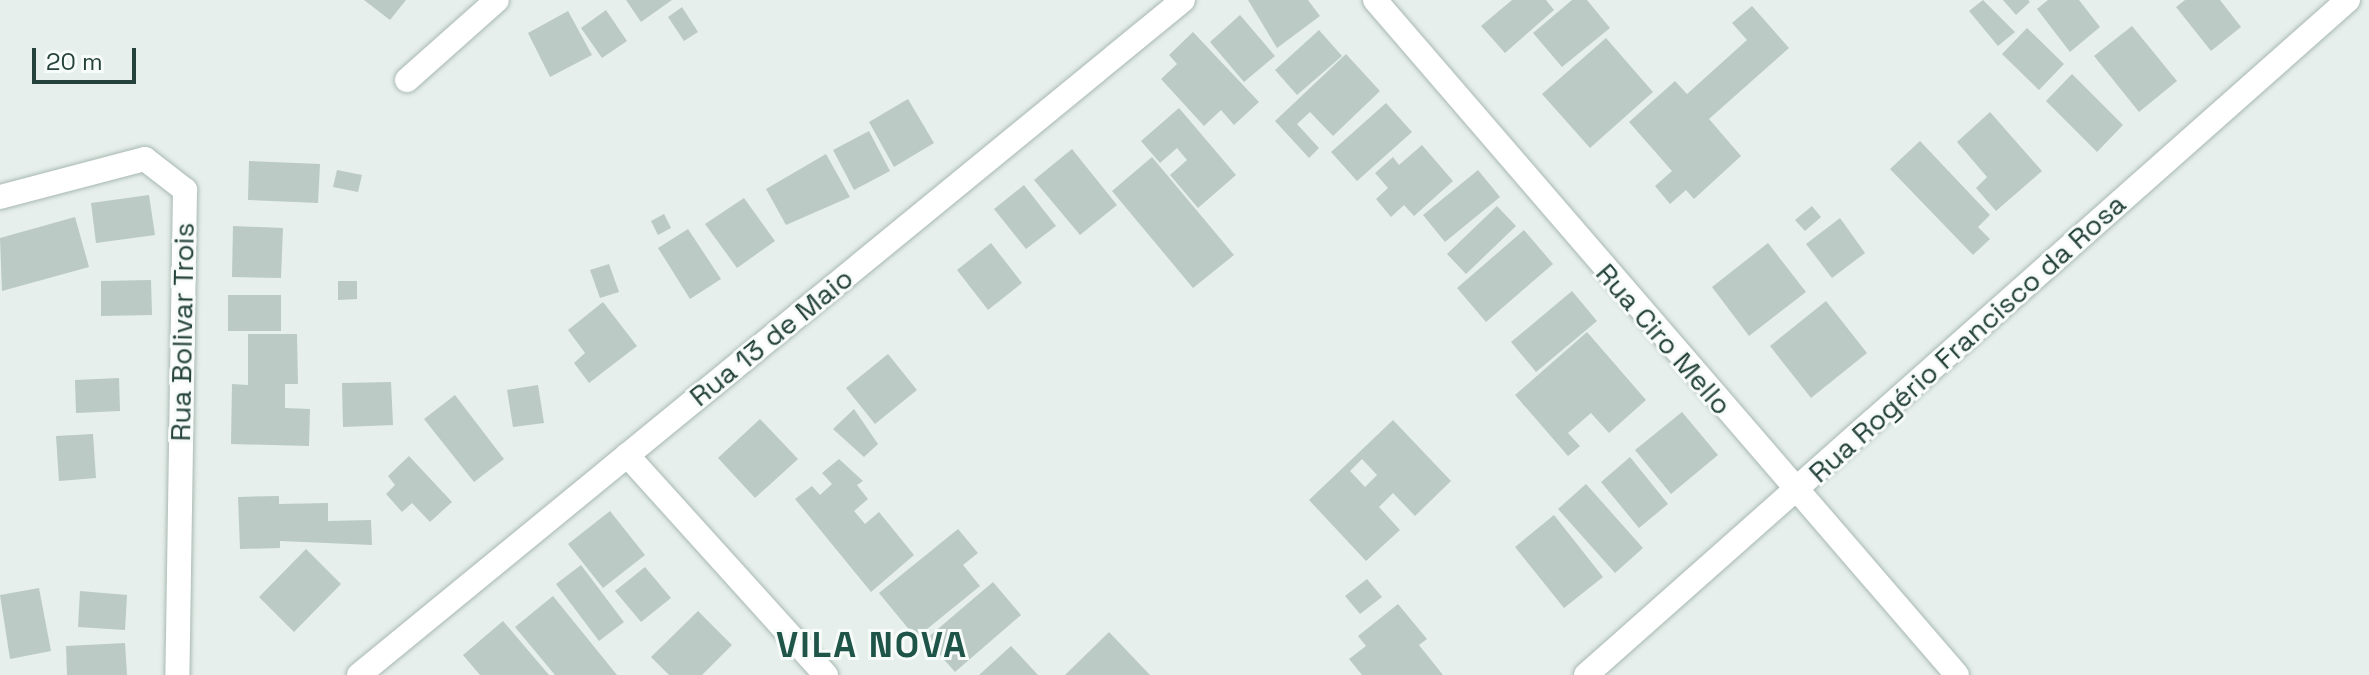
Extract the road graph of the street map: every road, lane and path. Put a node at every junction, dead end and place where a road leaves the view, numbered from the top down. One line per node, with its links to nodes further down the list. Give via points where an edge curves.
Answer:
1 (497, 0): 5 (street)
2 (1183, 0): 7 (street, Rua 13 de Maio)
3 (1375, 0): 8 (street, Rua Ciro Mello)
4 (2348, 0): 8 (street, Rua Rogério Francisco da Rosa)
5 (407, 80)
6 (0, 197): 9 (street, Rua Bolivar Trois, via 145,159 185,190)
7 (627, 455): 10 (street, Rua 13 de Maio); 11 (street)
8 (1795, 491): 12 (street, Rua Rogério Francisco da Rosa); 13 (street, Rua Ciro Mello)
9 (177, 675)
10 (359, 675)
11 (826, 675)
12 (1586, 675)
13 (1957, 675)

